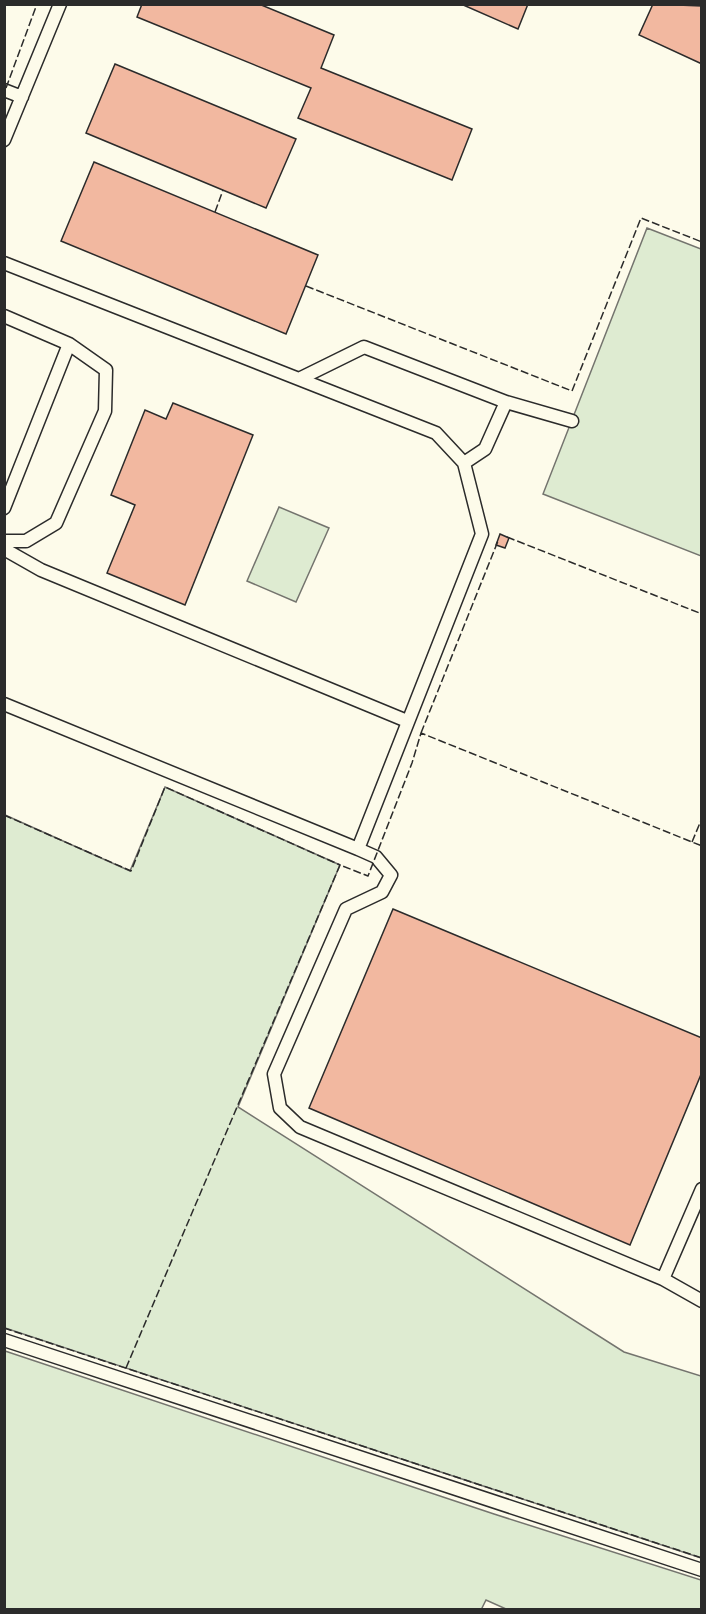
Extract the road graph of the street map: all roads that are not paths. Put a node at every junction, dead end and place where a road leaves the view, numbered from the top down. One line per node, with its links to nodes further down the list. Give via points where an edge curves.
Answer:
1 (60, 4): 3 (lane)
2 (4, 90): 3 (lane)
3 (22, 97): 4 (lane)
4 (4, 140)
5 (4, 263): 8 (lane)
6 (4, 316): 7 (lane)
7 (69, 344): 12 (lane); 13 (lane, via 106,370 105,411 56,524 26,541)
8 (298, 379): 9 (lane, via 364,346); 11 (lane, via 436,433)
9 (506, 402): 10 (lane); 11 (lane, via 485,449)
10 (572, 421)
11 (464, 463): 16 (lane, via 482,534)
12 (4, 508)
13 (4, 541)
14 (4, 549): 16 (lane, via 41,570)
15 (4, 704): 17 (lane)
16 (407, 721): 17 (lane)
17 (358, 849): 19 (lane, via 376,857 391,875 382,892 346,909 274,1074 280,1108 300,1127)
18 (702, 1189): 19 (lane)
19 (663, 1279): 20 (lane)
20 (702, 1301)
21 (4, 1340): 22 (lane)
22 (702, 1570)

